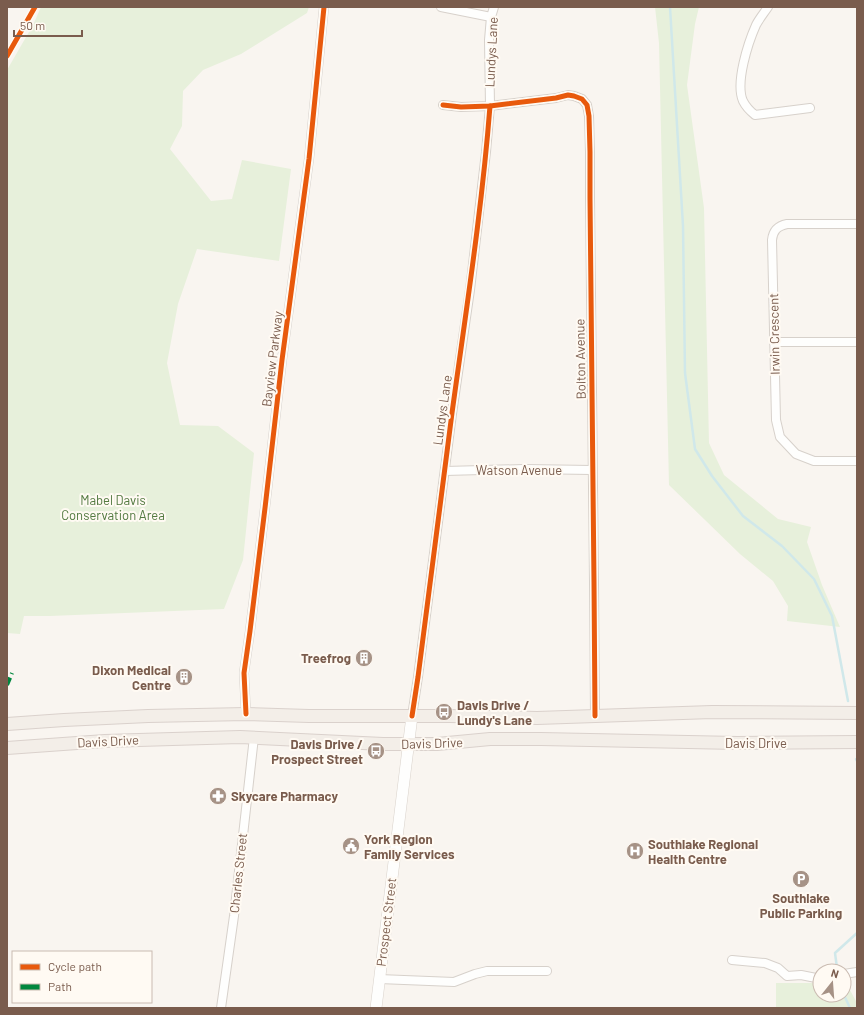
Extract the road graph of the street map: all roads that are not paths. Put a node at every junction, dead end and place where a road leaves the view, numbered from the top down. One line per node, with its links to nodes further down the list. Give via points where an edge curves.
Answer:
1 (324, 7): 16 (street, Bayview Parkway, via 309,159 244,674)
2 (441, 7): 5 (street)
3 (494, 7): 5 (street, Lundys Lane)
4 (768, 7): 8 (street, via 756,25 747,49 740,91 743,100 748,109 756,115)
5 (492, 17): 7 (street, Lundys Lane)
6 (443, 105): 7 (street)
7 (490, 106): 13 (street, Lundys Lane, via 470,290); 14 (street, Bolton Avenue, via 568,95 582,99 587,105 590,152)
8 (810, 108)
9 (857, 224): 10 (street, Irwin Crescent, via 787,224 774,230)
10 (774, 342): 11 (street); 12 (street, Irwin Crescent, via 776,420 780,437 796,454 814,461)
11 (857, 342)
12 (857, 461)
13 (445, 470): 14 (street, Watson Avenue); 17 (street, Lundys Lane)
14 (592, 470): 18 (street, Bolton Avenue)
15 (857, 713): 18 (main road, Davis Drive, via 712,712)
16 (246, 714): 17 (main road, Davis Drive); 19 (main road, Davis Drive)
17 (412, 716): 18 (main road, Davis Drive); 22 (main road, Prospect Street)
18 (595, 716)
19 (7, 724)
20 (254, 738): 22 (main road, Davis Drive); 23 (main road, Davis Drive, via 105,741); 28 (street, Charles Street)
21 (857, 742): 22 (main road, Davis Drive, via 737,743 541,738)
22 (408, 744): 27 (main road, Prospect Street)
23 (7, 748)
24 (732, 960): 26 (street, via 765,963 778,968 787,976)
25 (547, 971): 27 (street, via 487,971 454,982)
26 (812, 977)
27 (379, 979): 29 (main road, Prospect Street)
28 (221, 1008)
29 (376, 1008)

